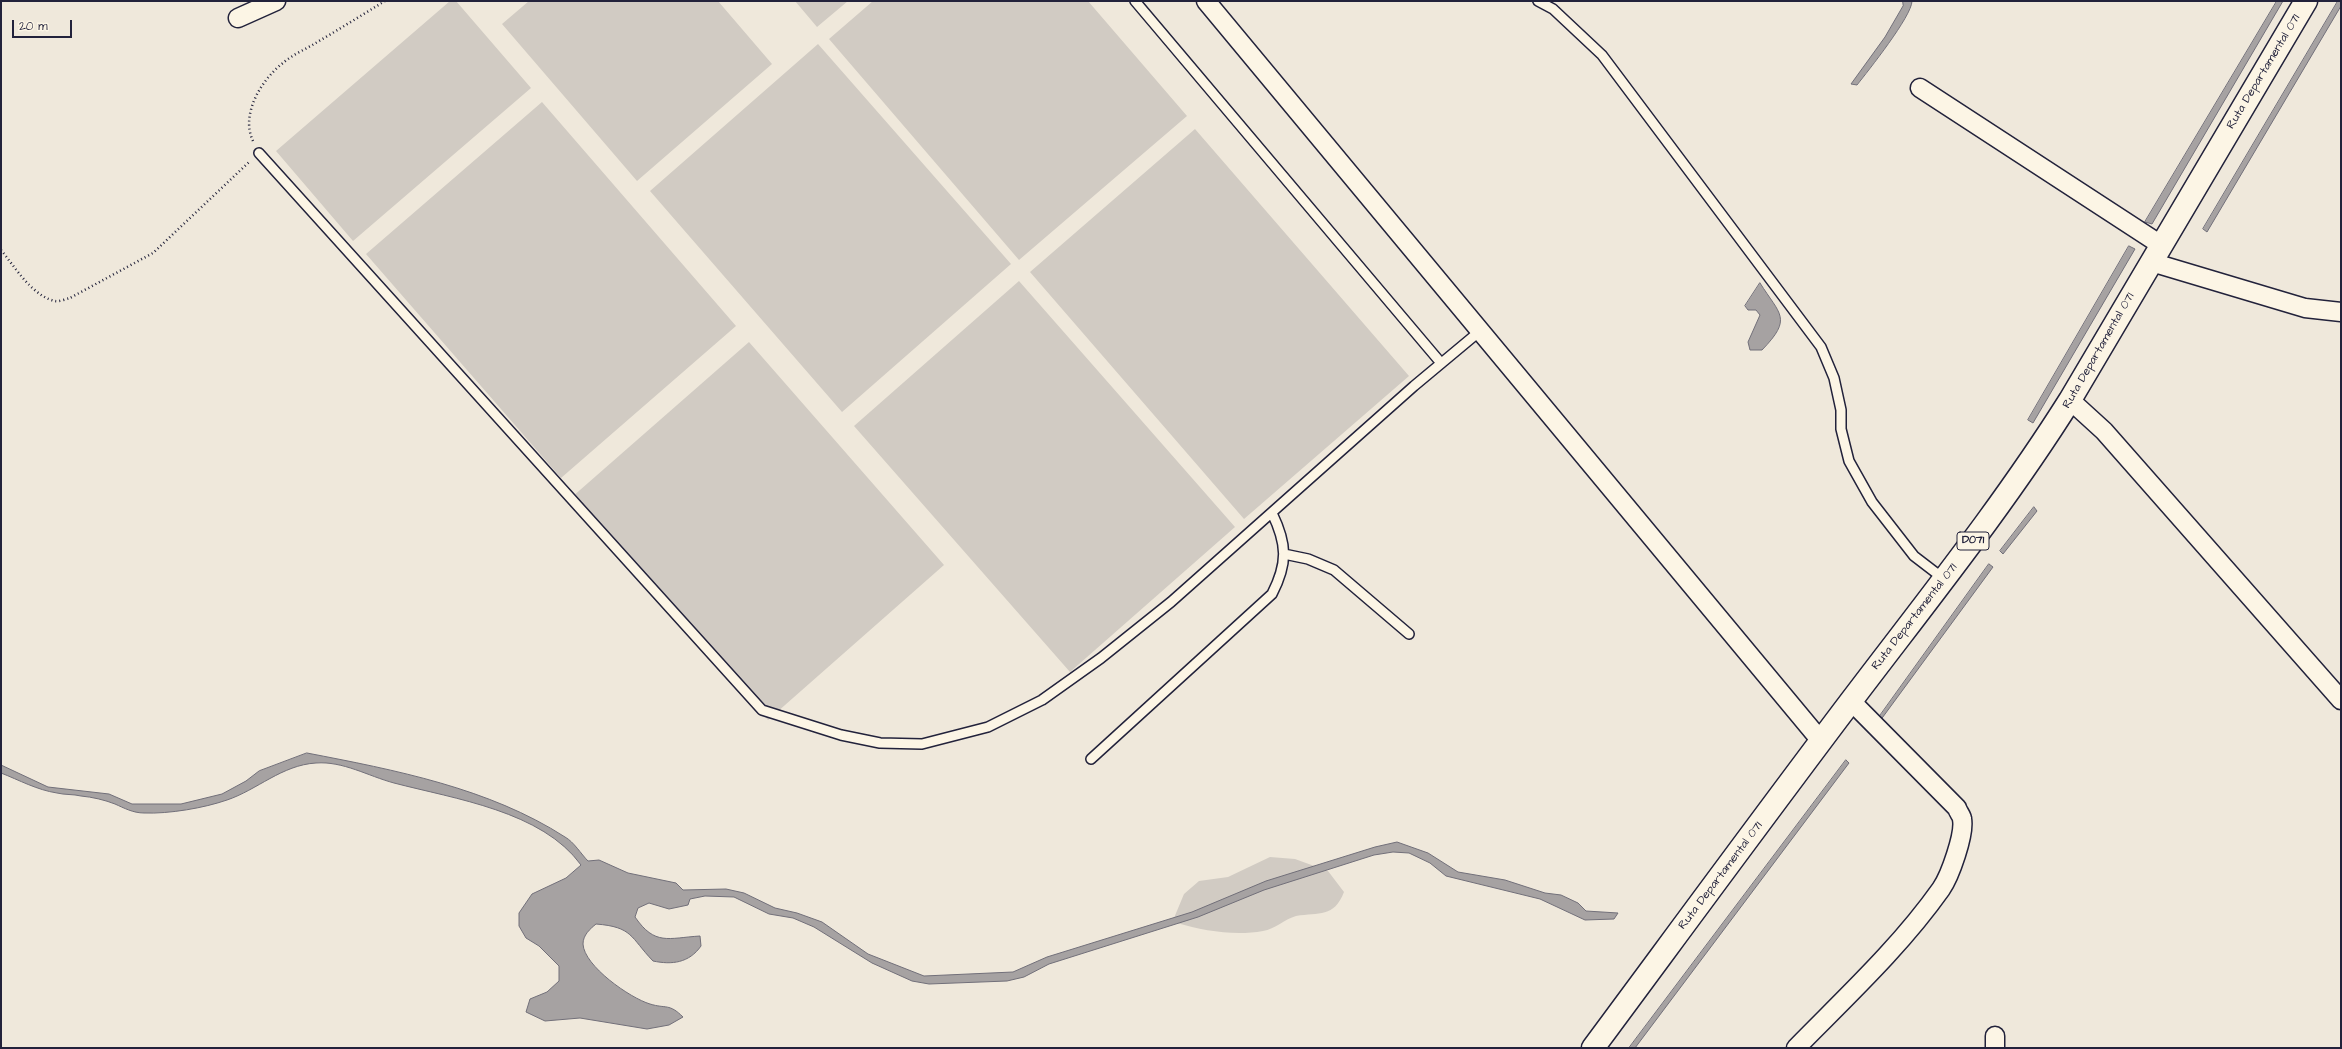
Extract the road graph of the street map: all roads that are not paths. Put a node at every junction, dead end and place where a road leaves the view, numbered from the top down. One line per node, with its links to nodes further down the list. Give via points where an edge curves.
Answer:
1 (276, 1): 6 (street)
2 (1135, 1): 12 (lane)
3 (1206, 1): 11 (street)
4 (1538, 1): 16 (lane, via 1553,9 1602,54 1820,347 1834,378 1841,410 1841,429 1849,462 1872,502 1914,556)
5 (2306, 1): 9 (main road, Ruta Departamental 071 / D071)
6 (238, 18)
7 (1920, 88): 9 (street)
8 (259, 153): 14 (lane, via 762,710 841,735 880,743 922,744 988,727 1042,700 1101,658 1171,602)
9 (2156, 254): 10 (street, via 2305,308); 13 (main road, Ruta Departamental 071 / D071)
10 (2341, 312)
11 (1480, 331): 12 (lane); 20 (street)
12 (1442, 363): 14 (lane)
13 (2070, 400): 16 (main road, Ruta Departamental 071 / D071, via 2034,457); 18 (street, via 2104,432)
14 (1272, 513): 15 (lane, via 1281,532)
15 (1284, 554): 17 (lane, via 1308,559 1334,570); 21 (lane, via 1282,575 1272,594)
16 (1945, 580): 19 (main road, Ruta Departamental 071 / D071)
17 (1409, 634)
18 (2341, 700)
19 (1851, 701): 20 (main road, Ruta Departamental 071 / D071); 23 (street, via 1957,808 1962,819 1961,830 1954,859 1942,888 1883,959)
20 (1821, 741): 22 (main road, Ruta Departamental 071 / D071)
21 (1091, 759)
22 (1593, 1048)
23 (1796, 1048)

